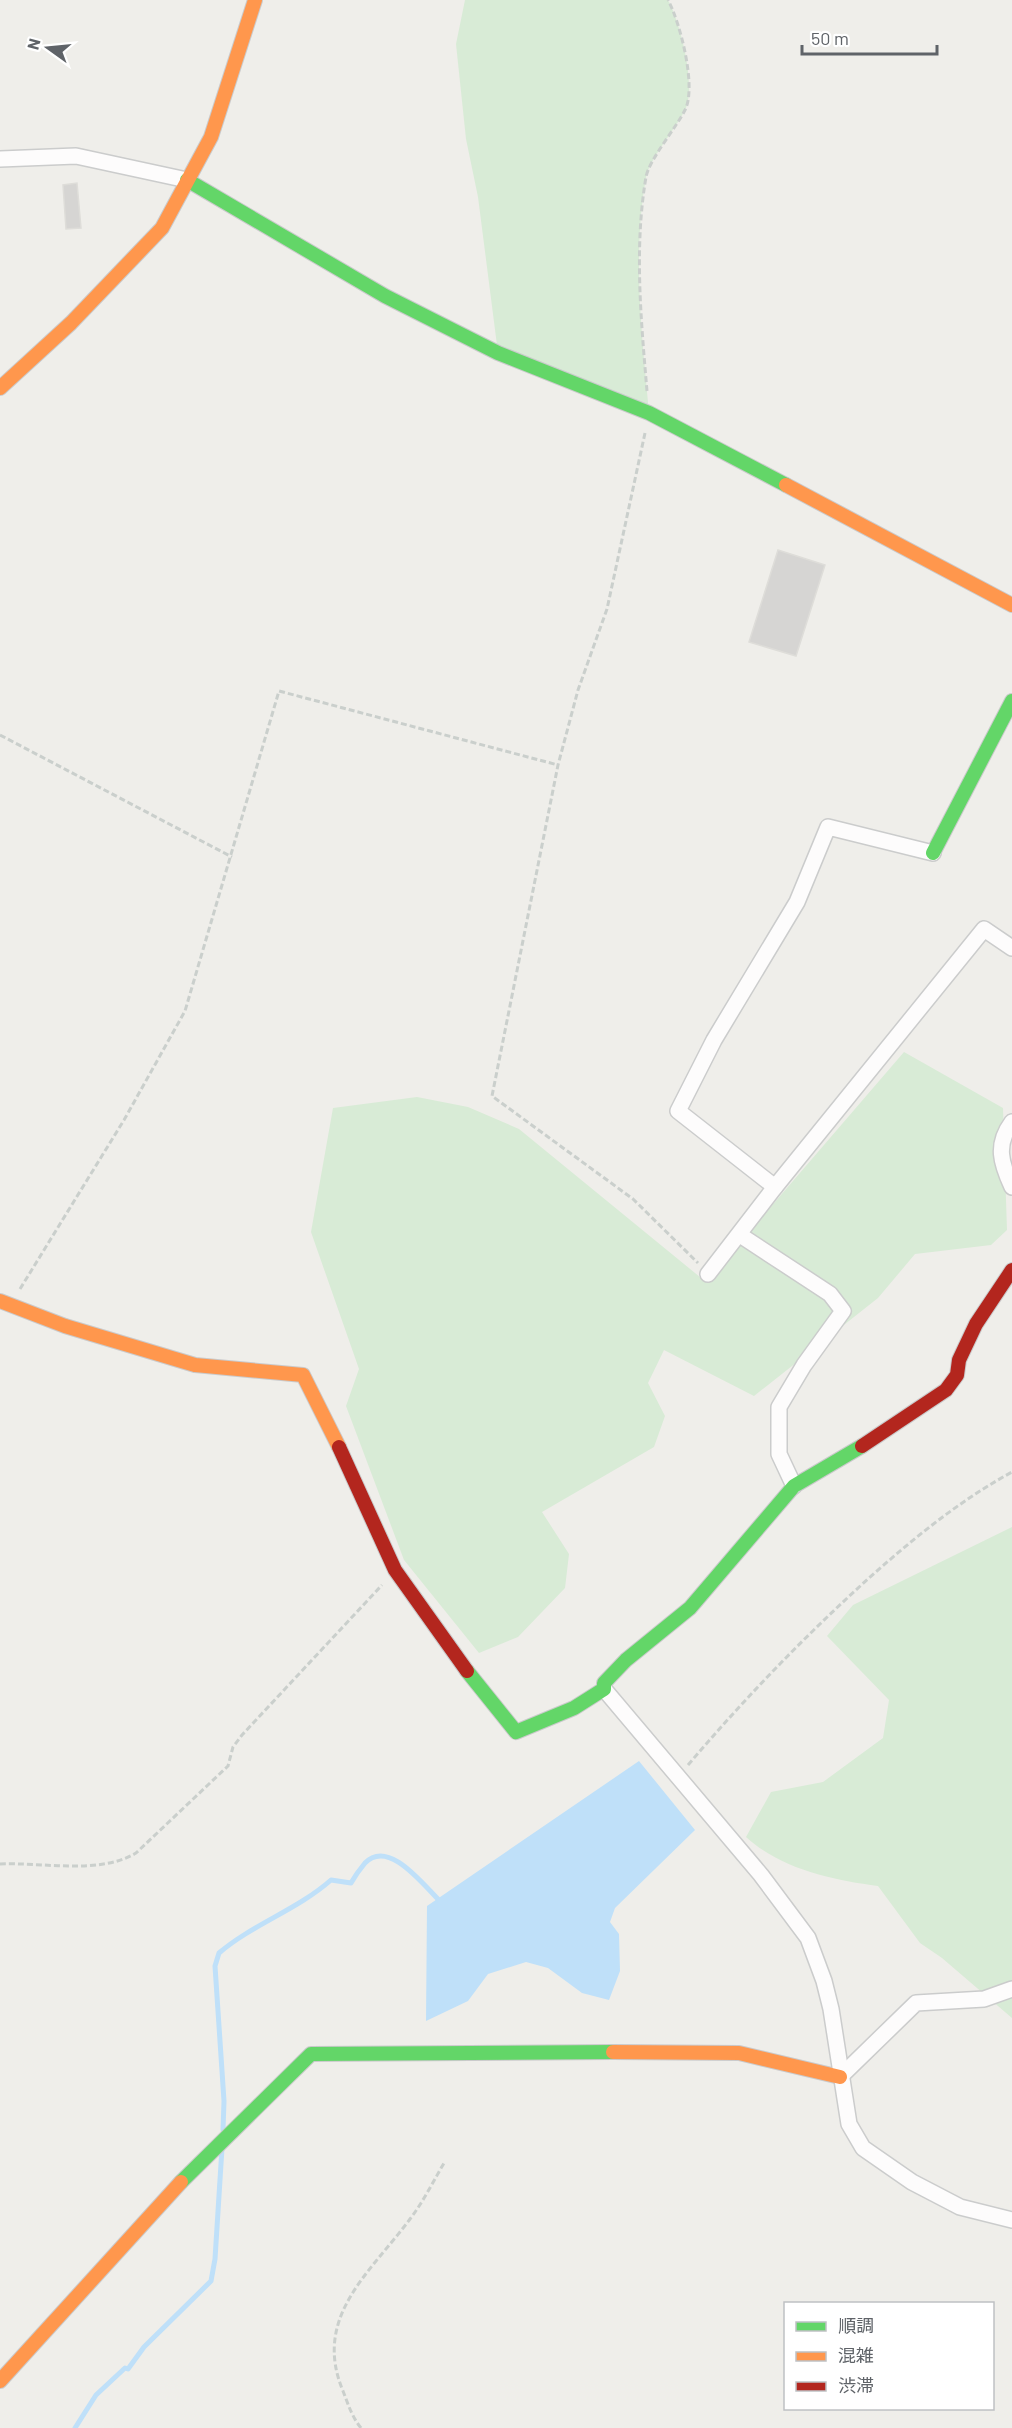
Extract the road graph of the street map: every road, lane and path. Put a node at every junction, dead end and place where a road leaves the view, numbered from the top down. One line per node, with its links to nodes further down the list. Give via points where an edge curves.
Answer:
1 (255, 0): 4 (street, via 211,137)
2 (668, 0): 6 (path, via 678,18 690,91 687,108 646,174 638,276)
3 (0, 159): 4 (street, via 76,156)
4 (187, 180): 5 (street, via 162,228 71,323); 6 (street, via 385,296 498,353)
5 (0, 388)
6 (649, 413): 7 (street); 10 (path, via 607,609)
7 (1012, 605)
8 (1012, 701): 11 (street)
9 (0, 735): 12 (path)
10 (558, 765): 12 (path, via 279,691); 19 (path, via 492,1096 633,1199)
11 (933, 853): 15 (street, via 828,827 797,902 714,1040 678,1111)
12 (232, 857): 20 (path, via 185,1011 124,1120)
13 (1012, 948): 15 (street, via 984,928)
14 (1012, 1122): 16 (street, via 1000,1149)
15 (775, 1187): 17 (street)
16 (1012, 1187)
17 (740, 1235): 19 (street); 22 (street, via 830,1294 843,1311 779,1407 779,1454)
18 (1012, 1270): 22 (street, via 976,1324 959,1360 957,1375 946,1390)
19 (708, 1274)
20 (5, 1302): 23 (street, via 65,1326 195,1365 303,1375)
21 (1012, 1472): 25 (path, via 929,1525 812,1630 750,1693)
22 (794, 1486): 24 (street, via 690,1608 626,1660 604,1683)
23 (395, 1570): 24 (street, via 516,1732 574,1708); 26 (path, via 242,1735 233,1747 228,1766 136,1852 104,1865)
24 (604, 1689): 25 (street)
25 (679, 1775): 28 (street, via 808,1938 831,2009)
26 (0, 1864)
27 (1012, 1989): 28 (street, via 984,1999 916,2003)
28 (840, 2076): 30 (street, via 849,2124 864,2148 912,2182 960,2207); 31 (street, via 739,2053 704,2051 311,2054 201,2160)
29 (444, 2163): 32 (path, via 411,2217 360,2280 337,2322 334,2370)
30 (1012, 2220)
31 (0, 2381)
32 (361, 2428)

